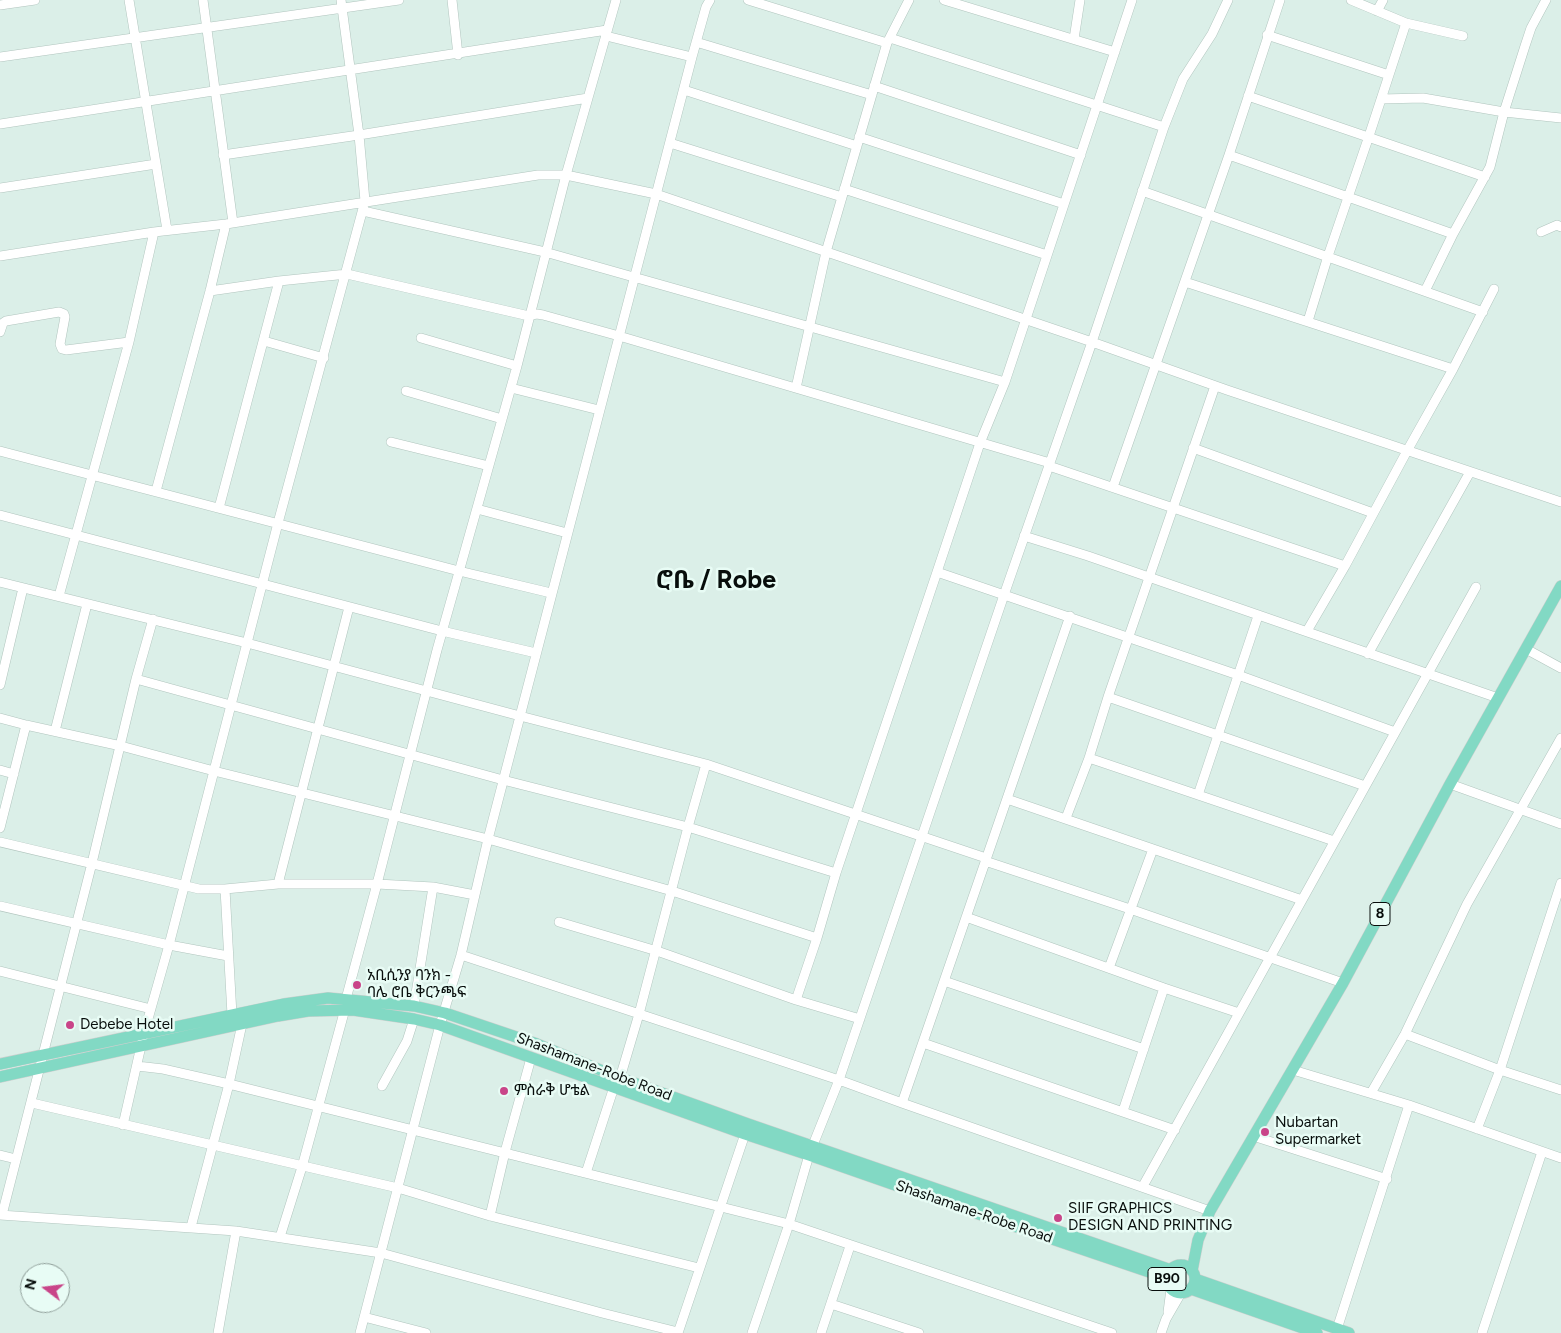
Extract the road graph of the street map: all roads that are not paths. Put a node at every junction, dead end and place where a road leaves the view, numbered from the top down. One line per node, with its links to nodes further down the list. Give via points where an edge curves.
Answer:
1 (35, 0): 18 (street)
2 (129, 0): 26 (street)
3 (203, 0): 22 (street)
4 (399, 0): 19 (street)
5 (452, 0): 31 (street)
6 (616, 0): 23 (street)
7 (710, 0): 29 (street)
8 (748, 0): 28 (street)
9 (909, 0): 28 (street)
10 (944, 0): 27 (street)
11 (1080, 0): 27 (street)
12 (1132, 0): 30 (street)
13 (1228, 0): 47 (street, via 1212,34 1183,79)
14 (1280, 0): 24 (street)
15 (1351, 0): 20 (street)
16 (1383, 0): 20 (street)
17 (1546, 0): 44 (street, via 1531,28)
18 (0, 5)
19 (341, 5): 22 (street); 34 (street)
20 (1377, 10): 21 (street)
21 (1406, 23): 25 (street); 35 (street)
22 (206, 27): 26 (street); 36 (street)
23 (607, 33): 31 (street); 33 (street); 40 (street)
24 (1268, 35): 35 (street); 39 (street)
25 (1463, 36)
26 (135, 38): 32 (street); 42 (street)
27 (1074, 39): 30 (street)
28 (889, 41): 38 (street); 43 (street)
29 (696, 42): 33 (street); 38 (street)
30 (1115, 52): 43 (street)
31 (458, 54): 34 (street)
32 (0, 57)
33 (692, 58): 37 (street)
34 (349, 71): 36 (street); 48 (street)
35 (1389, 75): 41 (street)
36 (214, 90): 42 (street); 52 (street)
37 (684, 90): 50 (street); 51 (street)
38 (873, 90): 50 (street); 53 (street)
39 (1248, 96): 49 (street); 54 (street)
40 (588, 98): 48 (street); 56 (street)
41 (1381, 99): 44 (street, via 1422,98); 49 (street)
42 (145, 101): 46 (street); 55 (street)
43 (1098, 105): 47 (street); 53 (street)
44 (1504, 112): 45 (street); 57 (street)
45 (1561, 118)
46 (0, 124)
47 (1164, 127): 59 (street)
48 (359, 136): 52 (street); 64 (street)
49 (1369, 136): 57 (street); 62 (street)
50 (858, 142): 60 (street); 63 (street)
51 (670, 143): 60 (street); 61 (street)
52 (223, 155): 66 (street)
53 (1081, 155): 63 (street)
54 (1229, 155): 62 (street); 65 (street)
55 (156, 164): 58 (street); 68 (street)
56 (566, 176): 61 (street); 64 (street, via 538,175); 72 (street)
57 (1485, 177): 71 (street)
58 (0, 188)
59 (1142, 191): 65 (street); 94 (street)
60 (843, 193): 73 (street); 74 (street)
61 (656, 194): 73 (street); 78 (street)
62 (1348, 197): 71 (street); 76 (street)
63 (1064, 204): 74 (street)
64 (364, 206): 66 (street); 72 (street); 77 (street)
65 (1208, 214): 76 (street); 80 (street)
66 (230, 223): 68 (street); 82 (street)
67 (1561, 227): 70 (street, via 1557,225)
68 (167, 230): 69 (street)
69 (154, 232): 75 (street); 92 (street)
70 (1541, 232)
71 (1453, 234): 83 (street)
72 (545, 252): 78 (street); 85 (street)
73 (826, 252): 86 (street); 88 (street)
74 (1047, 255): 86 (street)
75 (0, 256)
76 (1328, 256): 83 (street); 87 (street)
77 (347, 274): 79 (street); 85 (street); 95 (street)
78 (635, 276): 88 (street); 90 (street)
79 (279, 281): 82 (street); 93 (street)
80 (1185, 282): 87 (street); 96 (street)
81 (1494, 289): 84 (street)
82 (210, 291): 116 (street)
83 (1425, 291): 84 (street)
84 (1483, 312): 98 (street)
85 (529, 316): 90 (street, via 543,315); 97 (street)
86 (1026, 320): 94 (street); 99 (street)
87 (1308, 321): 98 (street)
88 (809, 327): 99 (street); 102 (street)
89 (0, 332): 92 (street, via 6,321 60,312 65,317 62,349)
90 (619, 336): 102 (street); 104 (street)
91 (421, 338): 97 (street)
92 (129, 342): 114 (street)
93 (264, 342): 95 (street); 118 (street)
94 (1092, 342): 96 (street); 111 (street)
95 (324, 358): 123 (street)
96 (1156, 365): 100 (street); 115 (street)
97 (517, 366): 101 (street)
98 (1453, 369): 110 (street)
99 (1005, 382): 107 (street)
100 (1215, 386): 108 (street); 110 (street)
101 (511, 388): 104 (street); 105 (street)
102 (796, 388): 107 (street)
103 (406, 391): 105 (street)
104 (599, 410): 124 (street)
105 (502, 419): 112 (street)
106 (391, 442): 112 (street)
107 (980, 443): 111 (street); 129 (street)
108 (1193, 448): 119 (street); 121 (street)
109 (0, 451): 114 (street)
110 (1407, 451): 113 (street); 121 (street)
111 (1050, 464): 115 (street); 126 (street)
112 (489, 466): 120 (street)
113 (1470, 472): 117 (street); 150 (street)
114 (93, 475): 116 (street); 125 (street)
115 (1113, 487): 119 (street)
116 (156, 492): 118 (street)
117 (1561, 502)
118 (219, 508): 123 (street)
119 (1173, 508): 127 (street); 130 (street)
120 (477, 509): 124 (street); 128 (street)
121 (1373, 513): 127 (street)
122 (0, 515): 125 (street)
123 (278, 523): 128 (street); 132 (street)
124 (567, 533): 136 (street)
125 (77, 534): 132 (street); 138 (street)
126 (1024, 536): 130 (street); 137 (street)
127 (1345, 566): 144 (street)
128 (459, 571): 136 (street); 145 (street)
129 (937, 572): 137 (street); 183 (street)
130 (1148, 577): 142 (street); 146 (street)
131 (0, 582): 135 (street)
132 (263, 584): 140 (street); 147 (street)
133 (1561, 586): 148 (main road, 8)
134 (1476, 587): 153 (street)
135 (23, 588): 138 (street); 156 (street)
136 (551, 592): 149 (street)
137 (1004, 595): 141 (street); 189 (street)
138 (59, 596): 139 (street)
139 (87, 604): 143 (street); 165 (street)
140 (349, 607): 145 (street); 151 (street)
141 (1070, 616): 146 (street); 181 (street)
142 (1258, 616): 144 (street); 154 (street)
143 (153, 619): 147 (street); 155 (street)
144 (1307, 631): 150 (street)
145 (442, 632): 149 (street); 157 (street)
146 (1129, 636): 154 (street); 158 (street)
147 (247, 643): 151 (street); 160 (street)
148 (1526, 648): 152 (street); 159 (main road, 8)
149 (536, 653): 161 (street)
150 (1368, 654): 153 (street)
151 (333, 667): 157 (street); 164 (street)
152 (1561, 668)
153 (1428, 673): 159 (street); 166 (street)
154 (1238, 674): 166 (street); 167 (street)
155 (136, 679): 160 (street); 169 (street)
156 (0, 685)
157 (426, 692): 161 (street); 170 (street)
158 (1108, 697): 167 (street); 171 (street)
159 (1498, 698): 177 (main road, 8)
160 (231, 706): 164 (street); 174 (street)
161 (520, 716): 172 (street); 176 (street)
162 (0, 718): 163 (street)
163 (26, 725): 165 (street); 175 (street)
164 (319, 729): 170 (street); 179 (street)
165 (54, 731): 169 (street)
166 (1395, 732): 178 (street)
167 (1217, 734): 178 (street); 180 (street)
168 (1559, 744): 182 (street)
169 (121, 746): 174 (street); 195 (street)
170 (410, 754): 176 (street); 184 (street)
171 (1088, 758): 180 (street); 185 (street)
172 (706, 764): 183 (street); 187 (street)
173 (0, 770): 175 (street)
174 (214, 771): 179 (street); 200 (street)
175 (14, 774): 188 (street)
176 (503, 780): 187 (street); 190 (street)
177 (1450, 784): 182 (street); 221 (main road, 8)
178 (1365, 786): 191 (street)
179 (302, 793): 184 (street); 198 (street)
180 (1198, 795): 191 (street)
181 (1007, 799): 185 (street); 194 (street)
182 (1519, 809): 186 (street); 237 (street, via 1467,904)
183 (856, 814): 189 (street); 196 (street)
184 (395, 816): 190 (street); 199 (street)
185 (1066, 818): 193 (street)
186 (1561, 824)
187 (688, 827): 196 (street); 203 (street)
188 (0, 828)
189 (922, 836): 194 (street); 233 (street)
190 (488, 839): 203 (street); 204 (street)
191 (1334, 841): 205 (street)
192 (0, 842): 195 (street)
193 (1153, 849): 205 (street); 208 (street)
194 (986, 860): 208 (street); 209 (street)
195 (92, 863): 200 (street); 211 (street)
196 (836, 873): 212 (street)
197 (1561, 883): 206 (street)
198 (278, 884): 199 (street); 202 (street)
199 (377, 884): 201 (street); 225 (street)
200 (185, 885): 202 (street, via 199,889); 213 (street)
201 (433, 887): 204 (street); 226 (street)
202 (225, 889): 216 (street)
203 (672, 891): 212 (street); 214 (street)
204 (475, 895): 215 (street)
205 (1302, 900): 217 (street)
206 (1559, 901): 247 (street)
207 (0, 906): 211 (street)
208 (1130, 909): 217 (street); 218 (street)
209 (966, 917): 218 (street); 220 (street)
210 (559, 922): 214 (street)
211 (77, 924): 213 (street); 222 (street)
212 (817, 938): 224 (street)
213 (169, 945): 216 (street); 227 (street)
214 (656, 951): 224 (street); 230 (street)
215 (461, 954): 228 (street); 230 (street)
216 (228, 956): 231 (street)
217 (1270, 958): 221 (street); 229 (street)
218 (1109, 968): 223 (street)
219 (0, 971): 222 (street)
220 (944, 981): 238 (street); 240 (street)
221 (1343, 983): 246 (main road, 8)
222 (60, 985): 227 (street); 241 (street)
223 (1164, 988): 229 (street); 240 (street)
224 (796, 1000): 233 (street)
225 (346, 1004): 226 (main road, Shashamane-Robe Road / B90); 231 (main road, Shashamane-Robe Road / B90, via 328,998); 232 (main road, Shashamane-Robe Road / B90); 234 (main road, Shashamane-Robe Road / B90); 258 (street)
226 (414, 1006): 228 (main road, Shashamane-Robe Road / B90)
227 (151, 1009): 236 (street)
228 (445, 1013): 235 (street); 250 (main road, Shashamane-Robe Road / B90, via 537,1044)
229 (1239, 1013): 263 (street)
230 (639, 1014): 249 (street); 250 (street)
231 (232, 1015): 236 (main road, Shashamane-Robe Road / B90)
232 (414, 1019): 235 (main road, Shashamane-Robe Road / B90); 252 (street, via 407,1041)
233 (860, 1019): 249 (street)
234 (242, 1024): 239 (main road, Shashamane-Robe Road / B90); 251 (street)
235 (440, 1025): 242 (main road, Shashamane-Robe Road / B90); 262 (street)
236 (144, 1033): 239 (street); 241 (main road, Shashamane-Robe Road / B90)
237 (1405, 1034): 247 (street); 254 (street)
238 (923, 1043): 256 (street); 259 (street)
239 (142, 1046): 244 (street); 245 (main road, Shashamane-Robe Road / B90)
240 (1144, 1050): 259 (street)
241 (44, 1055): 243 (main road, Shashamane-Robe Road / B90); 245 (street)
242 (531, 1058): 250 (main road, Shashamane-Robe Road / B90); 268 (street)
243 (0, 1064)
244 (137, 1066): 251 (street); 260 (street)
245 (41, 1067): 248 (main road, Shashamane-Robe Road / B90); 255 (street)
246 (1293, 1070): 254 (street); 265 (main road, 8)
247 (1500, 1070): 253 (street); 261 (street)
248 (0, 1077)
249 (839, 1080): 256 (street); 267 (street)
250 (617, 1083): 264 (main road, Shashamane-Robe Road / B90); 267 (main road, Shashamane-Robe Road / B90); 274 (street)
251 (229, 1084): 258 (street); 266 (street)
252 (382, 1086)
253 (1561, 1089)
254 (1371, 1093): 257 (street)
255 (32, 1103): 260 (street); 272 (street)
256 (902, 1103): 276 (street)
257 (1409, 1105): 261 (street); 275 (street)
258 (319, 1107): 262 (street); 273 (street)
259 (1123, 1111): 263 (street)
260 (123, 1125): 266 (street)
261 (1477, 1129): 269 (street)
262 (414, 1130): 268 (street); 277 (street)
263 (1175, 1130): 276 (street)
264 (745, 1134): 267 (main road, Shashamane-Robe Road / B90); 278 (street)
265 (1253, 1136): 275 (street); 279 (main road, 8)
266 (213, 1145): 273 (street); 283 (street)
267 (811, 1150): 282 (street); 289 (main road, Shashamane-Robe Road / B90)
268 (505, 1152): 274 (street); 281 (street)
269 (1542, 1152): 271 (street); 305 (street)
270 (0, 1156): 272 (street)
271 (1561, 1158)
272 (16, 1159): 280 (street)
273 (302, 1167): 277 (street); 285 (street)
274 (586, 1173): 278 (street)
275 (1387, 1179): 293 (street)
276 (1143, 1186): 279 (street)
277 (398, 1188): 281 (street); 287 (street)
278 (720, 1207): 282 (street); 288 (street)
279 (1210, 1211): 289 (main road, 8)
280 (1, 1215): 283 (street)
281 (490, 1216): 288 (street)
282 (788, 1224): 286 (street); 298 (street)
283 (192, 1227): 284 (street)
284 (236, 1231): 285 (street); 294 (street)
285 (280, 1237): 287 (street)
286 (850, 1246): 290 (street); 292 (street)
287 (381, 1253): 291 (street); 297 (street)
288 (700, 1268): 297 (street)
289 (1181, 1279): 293 (main road); 302 (street); 303 (main road)
290 (831, 1304): 299 (street); 300 (street)
291 (364, 1317): 295 (street); 296 (street)
292 (1087, 1329): 301 (street)
293 (1337, 1329): 304 (main road)
294 (218, 1333)
295 (360, 1333)
296 (426, 1333)
297 (678, 1333)
298 (752, 1333)
299 (821, 1333)
300 (919, 1333)
301 (1112, 1333)
302 (1161, 1333)
303 (1317, 1333)
304 (1349, 1333)
305 (1482, 1333)

